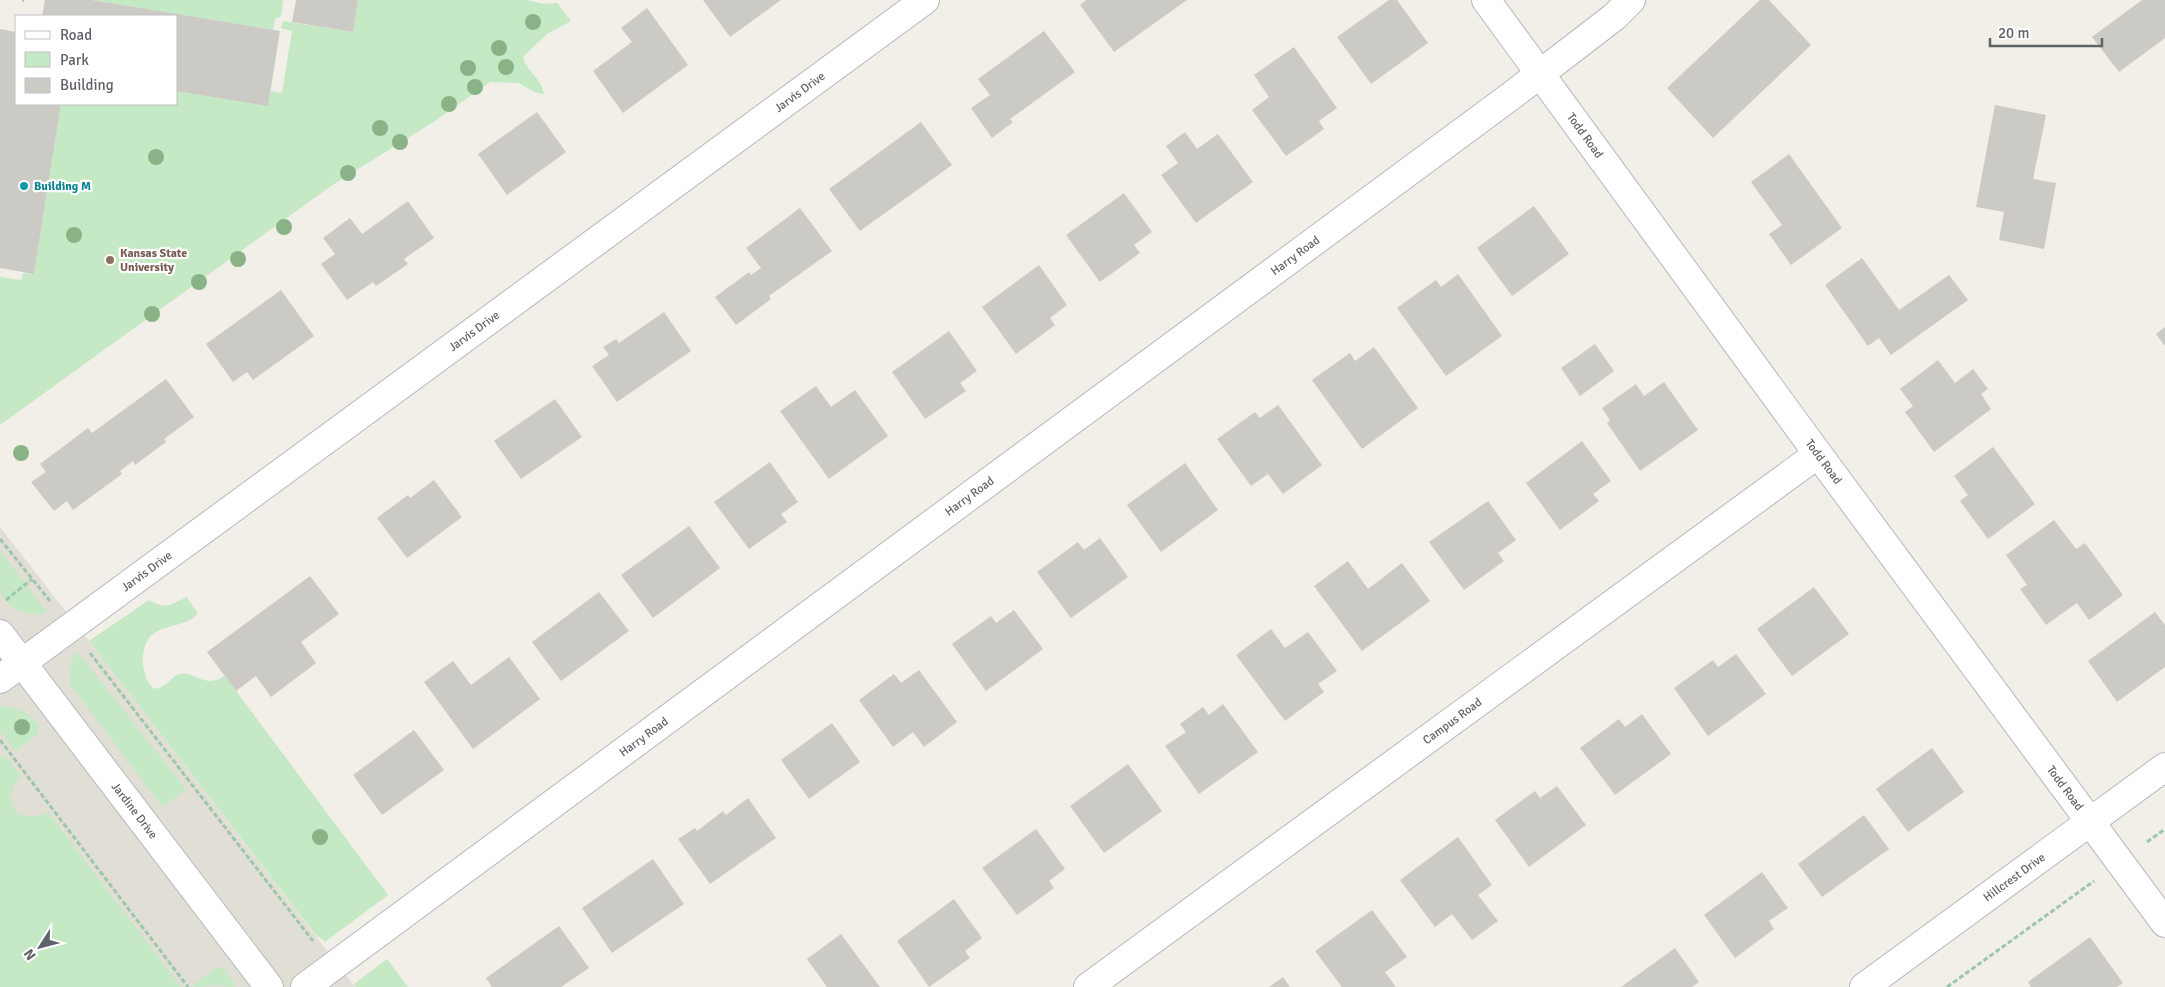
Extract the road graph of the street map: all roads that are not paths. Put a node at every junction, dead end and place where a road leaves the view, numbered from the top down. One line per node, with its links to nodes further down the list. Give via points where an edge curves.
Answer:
1 (925, 0): 7 (street, Jarvis Drive)
2 (1486, 0): 4 (street, Todd Road)
3 (1631, 0): 4 (street, Harry Road)
4 (1540, 75): 5 (street, Todd Road); 13 (street, Harry Road)
5 (1818, 454): 10 (street, Todd Road); 14 (street, Campus Road)
6 (0, 634): 7 (street, Jardine Drive)
7 (22, 662): 8 (street, Jarvis Drive); 12 (street, Jardine Drive)
8 (0, 679)
9 (2165, 767): 10 (street, Hillcrest Drive)
10 (2091, 822): 11 (street, Todd Road); 15 (street, Hillcrest Drive)
11 (2165, 923)
12 (269, 987)
13 (305, 987)
14 (1088, 987)
15 (1864, 987)

